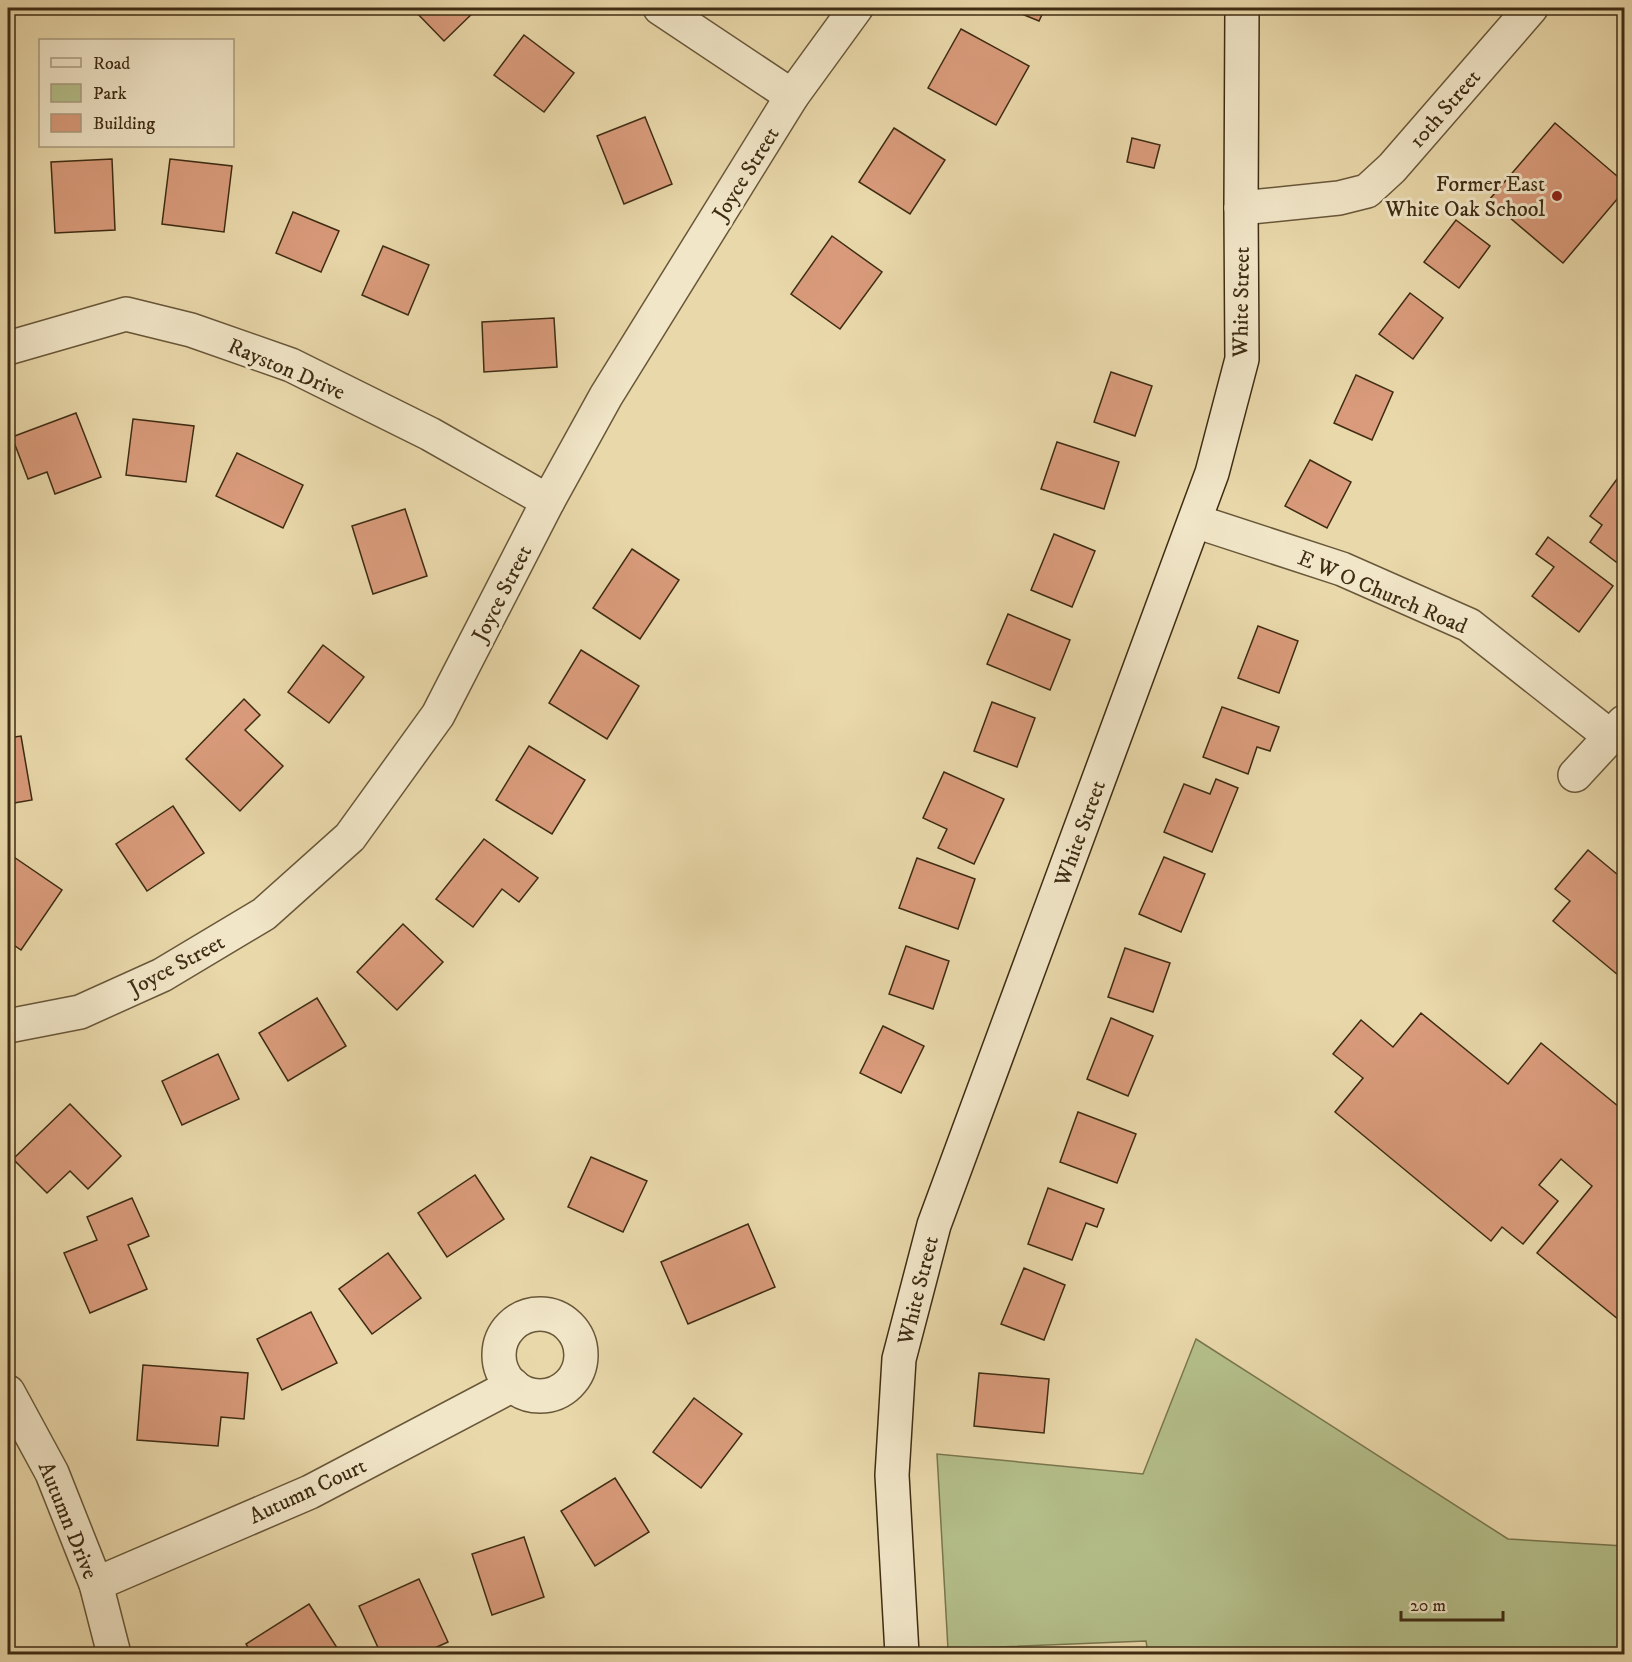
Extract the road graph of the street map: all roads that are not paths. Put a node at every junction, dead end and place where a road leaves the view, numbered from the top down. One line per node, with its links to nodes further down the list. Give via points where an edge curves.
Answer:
1 (660, 8): 5 (street)
2 (856, 8): 5 (street, Joyce Street)
3 (1242, 8): 6 (street, White Street)
4 (1531, 8): 6 (street, 10th Street, via 1392,168 1367,190 1339,198)
5 (792, 96): 8 (street, Joyce Street, via 606,396)
6 (1240, 208): 9 (street, White Street, via 1242,359)
7 (8, 348): 8 (street, Rayston Drive, via 126,314 191,330 291,365 430,434)
8 (548, 501): 12 (street, Joyce Street, via 438,716 350,837 264,914 162,975 80,1012)
9 (1195, 521): 10 (street, E W O Church Road, via 1342,568 1469,625); 17 (street, White Street, via 931,1236 899,1359 892,1475)
10 (1618, 730): 11 (street)
11 (1575, 775)
12 (8, 1026)
13 (513, 1385): 15 (street, Autumn Court, via 310,1492)
14 (8, 1392): 15 (street, Autumn Drive, via 52,1473)
15 (96, 1584): 16 (street, Autumn Drive)
16 (114, 1654)
17 (902, 1654)

